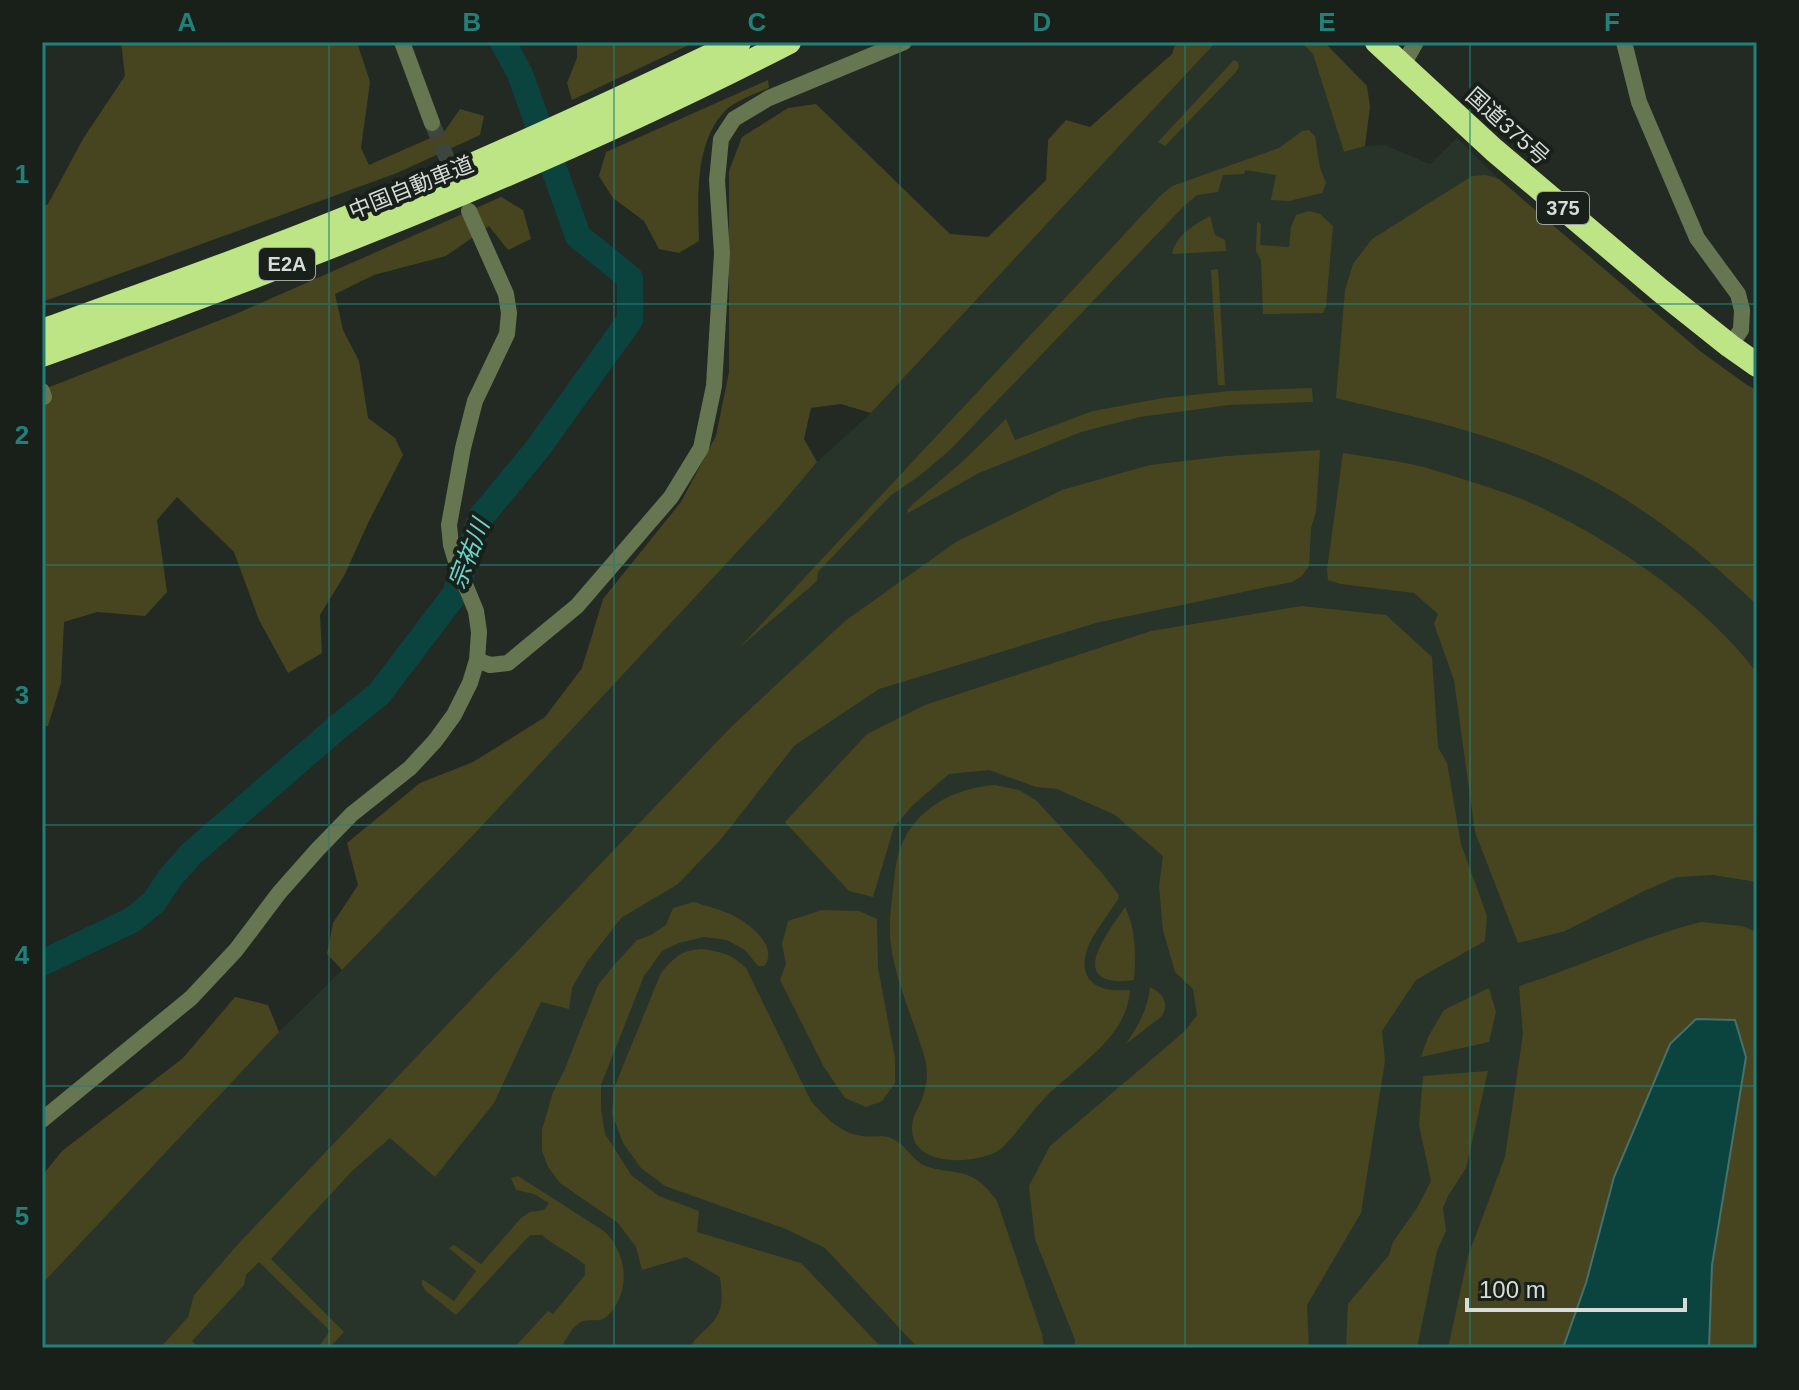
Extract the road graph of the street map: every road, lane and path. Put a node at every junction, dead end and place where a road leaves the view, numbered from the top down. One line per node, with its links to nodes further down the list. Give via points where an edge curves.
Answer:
1 (402, 42): 9 (street)
2 (739, 42): 10 (highway, 中国自動車道 / E2A)
3 (789, 42): 10 (highway, 中国自動車道 / E2A)
4 (904, 42): 17 (street, via 769,98 734,119 721,139 717,180 722,253 714,386 701,448 671,497 577,606 508,663)
5 (1377, 42): 8 (highway, 国道375号 / 375)
6 (1416, 42): 8 (street)
7 (1624, 42): 14 (street, via 1639,102 1697,238 1738,294 1741,330)
8 (1403, 65): 14 (highway, 国道375号 / 375, via 1494,150)
9 (432, 123)
10 (574, 132): 11 (highway, 中国自動車道 / E2A)
11 (524, 156): 13 (highway, 中国自動車道 / E2A); 15 (highway, 中国自動車道 / E2A, via 378,229)
12 (469, 211): 17 (street, via 506,294 509,313 507,334 475,401 449,525 457,565 476,611)
13 (42, 331)
14 (1730, 346): 16 (highway, 国道375号 / 375)
15 (42, 355)
16 (1757, 365)
17 (477, 660): 18 (street, via 454,715 410,768 317,850 191,998)
18 (42, 1120)

